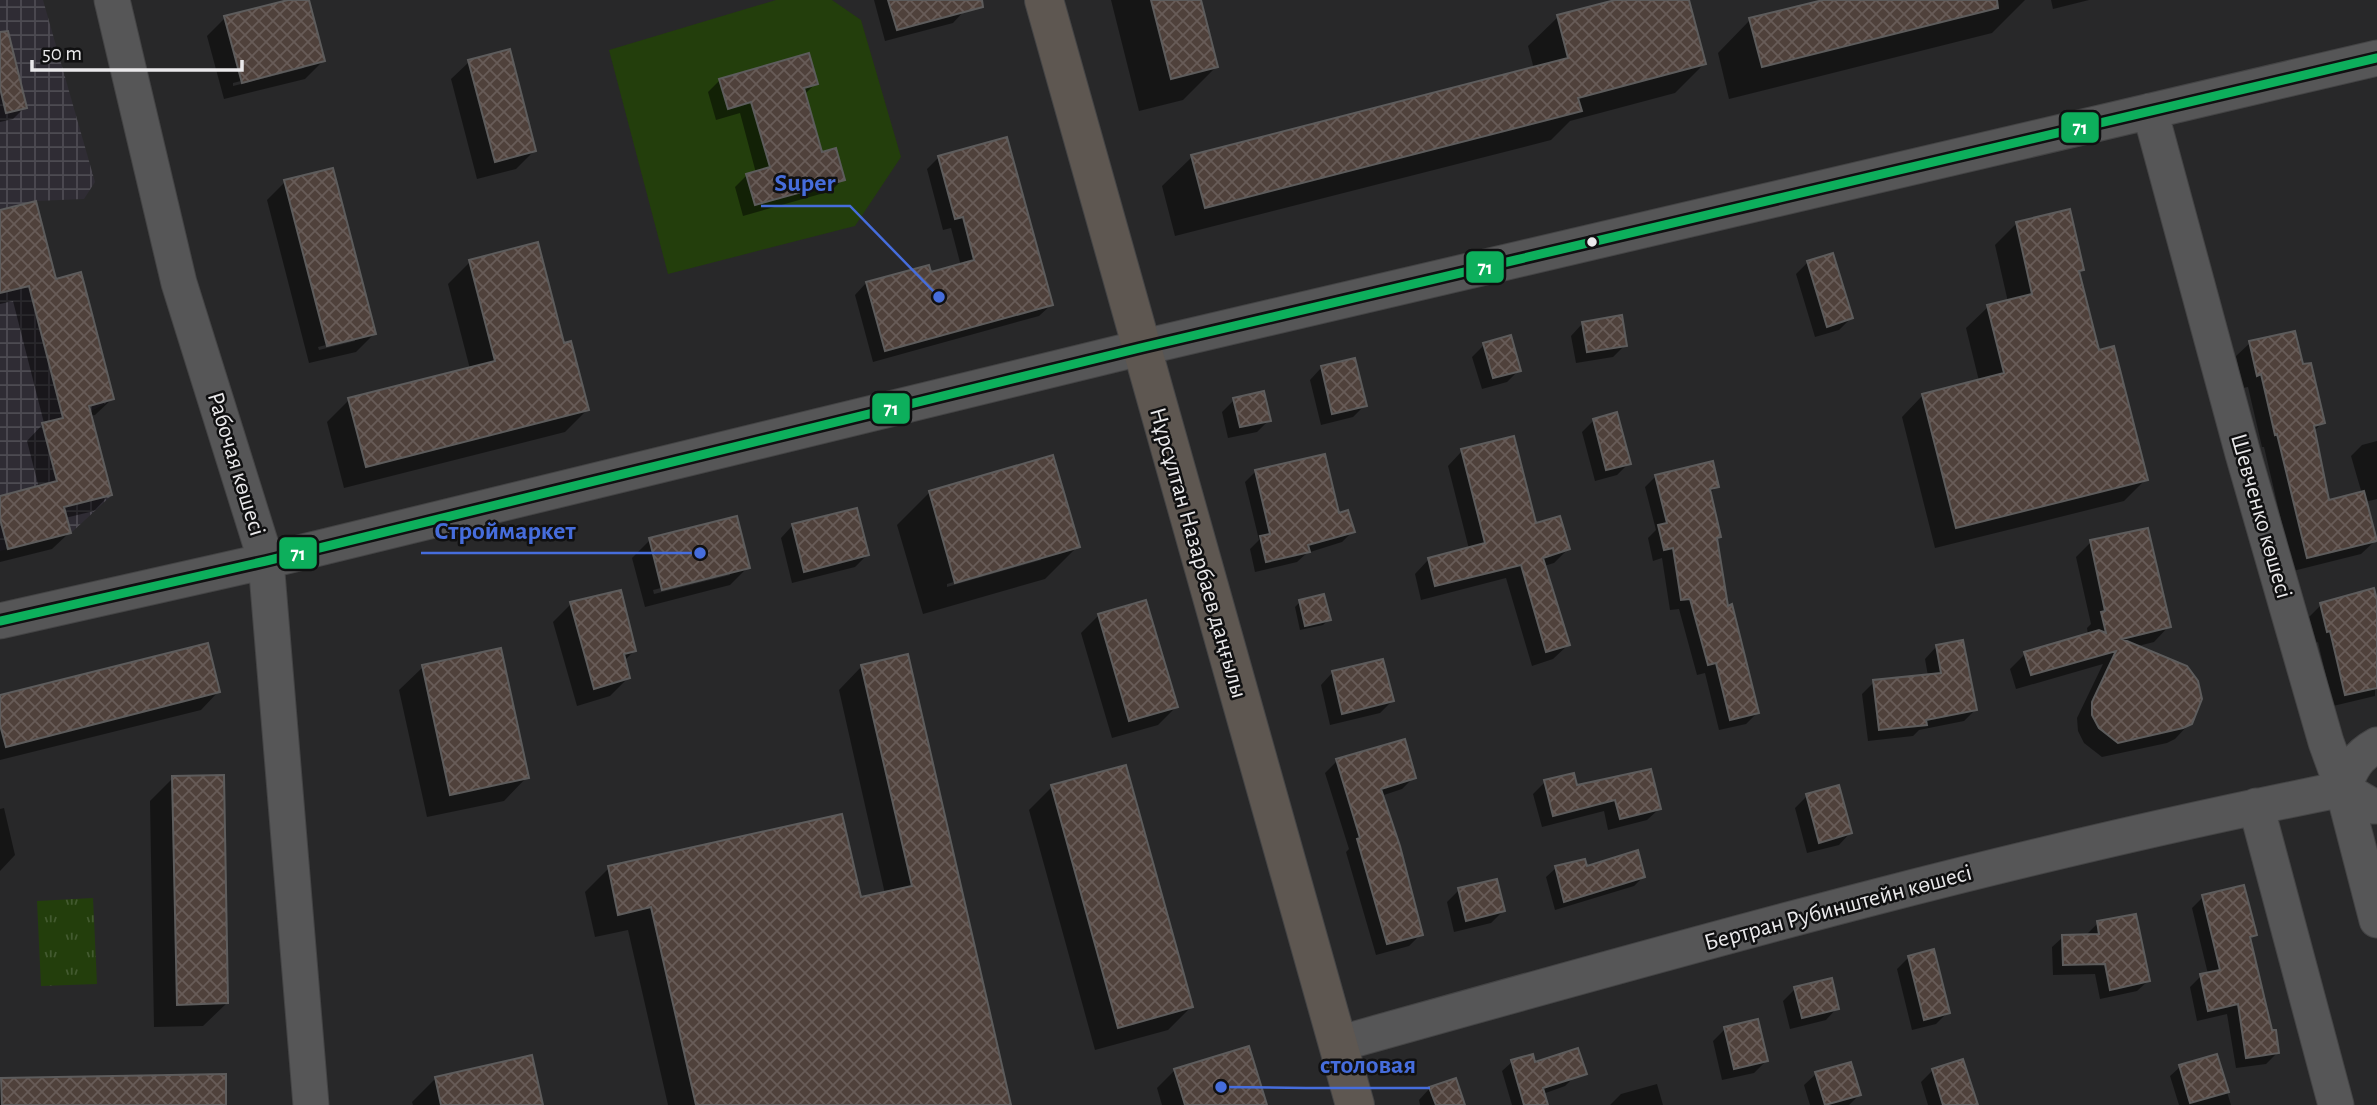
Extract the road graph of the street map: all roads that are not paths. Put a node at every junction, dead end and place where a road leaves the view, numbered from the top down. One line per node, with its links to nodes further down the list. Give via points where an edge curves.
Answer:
1 (112, 0): 6 (street, Рабочая көшесі, via 179,283)
2 (1044, 0): 5 (main road, Нұрсұлтан Назарбаев даңғылы)
3 (2377, 58): 4 (street)
4 (2150, 111): 5 (street); 9 (street, Шевченко көшесі, via 2246,467)
5 (1140, 348): 6 (street); 13 (main road, Нұрсұлтан Назарбаев даңғылы)
6 (266, 561): 7 (street); 14 (street, Рабочая көшесі)
7 (0, 621)
8 (2377, 744): 9 (street, via 2352,765)
9 (2343, 789): 10 (street, Бертран Рубинштейн көшесі); 11 (street); 12 (street, Шевченко көшесі)
10 (2256, 806): 13 (street, Бертран Рубинштейн көшесі, via 1867,898); 16 (street)
11 (2377, 806)
12 (2377, 920)
13 (1338, 1044): 15 (main road, Нұрсұлтан Назарбаев даңғылы)
14 (311, 1105)
15 (1355, 1105)
16 (2336, 1105)

